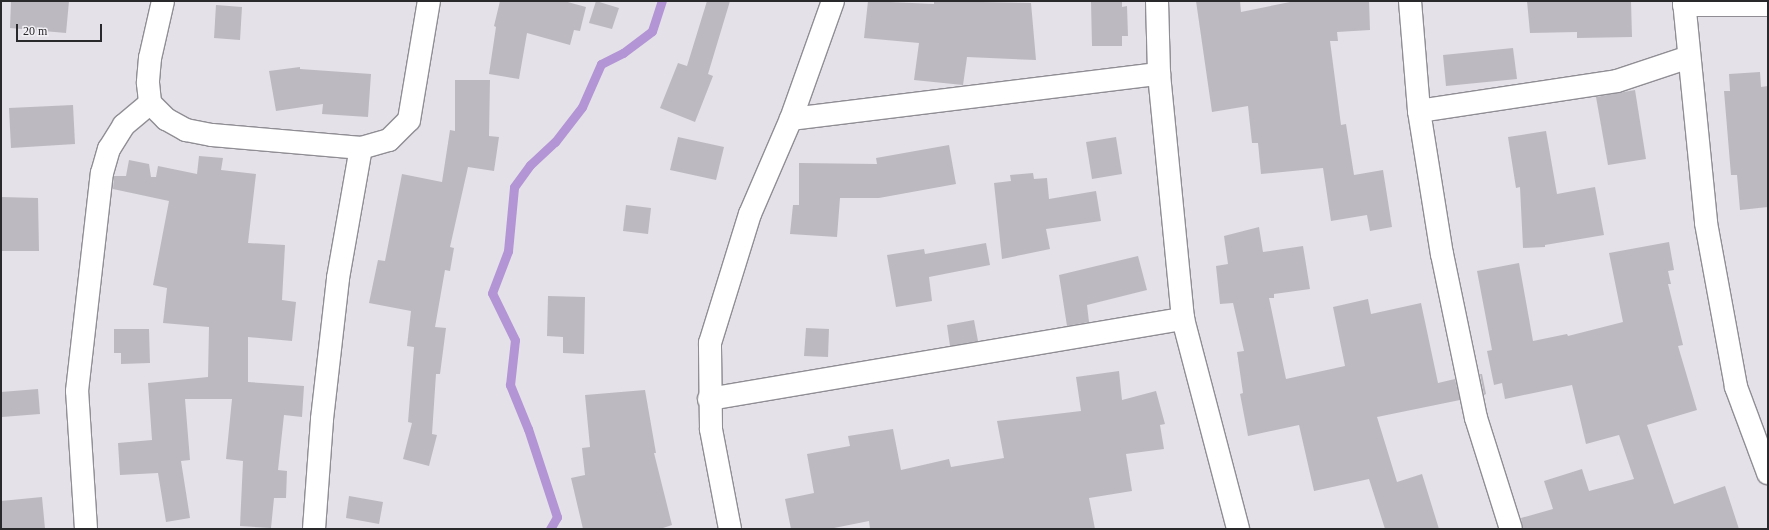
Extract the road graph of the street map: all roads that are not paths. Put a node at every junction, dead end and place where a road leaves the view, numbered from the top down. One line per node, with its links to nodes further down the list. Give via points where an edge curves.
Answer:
1 (163, 1): 10 (street, via 150,58)
2 (429, 1): 13 (street, via 409,120 389,140)
3 (833, 1): 12 (street)
4 (1157, 1): 9 (street)
5 (1410, 1): 11 (street)
6 (1684, 3): 7 (street); 8 (street)
7 (1768, 5)
8 (1689, 57): 11 (street, via 1617,81); 16 (street, via 1706,223 1736,387)
9 (1159, 74): 12 (street); 14 (street)
10 (150, 103): 13 (street, via 166,119 186,130 212,135); 17 (street, via 124,125 109,149 102,173 77,391)
11 (1419, 111): 21 (street, via 1463,363 1476,418)
12 (791, 119): 15 (street, via 750,214 721,302 710,343)
13 (361, 148): 18 (street, via 338,278 322,419)
14 (1183, 319): 15 (street); 20 (street)
15 (709, 400): 19 (street, via 716,465)
16 (1768, 473)
17 (86, 529)
18 (314, 529)
19 (730, 529)
20 (1238, 529)
21 (1511, 529)

